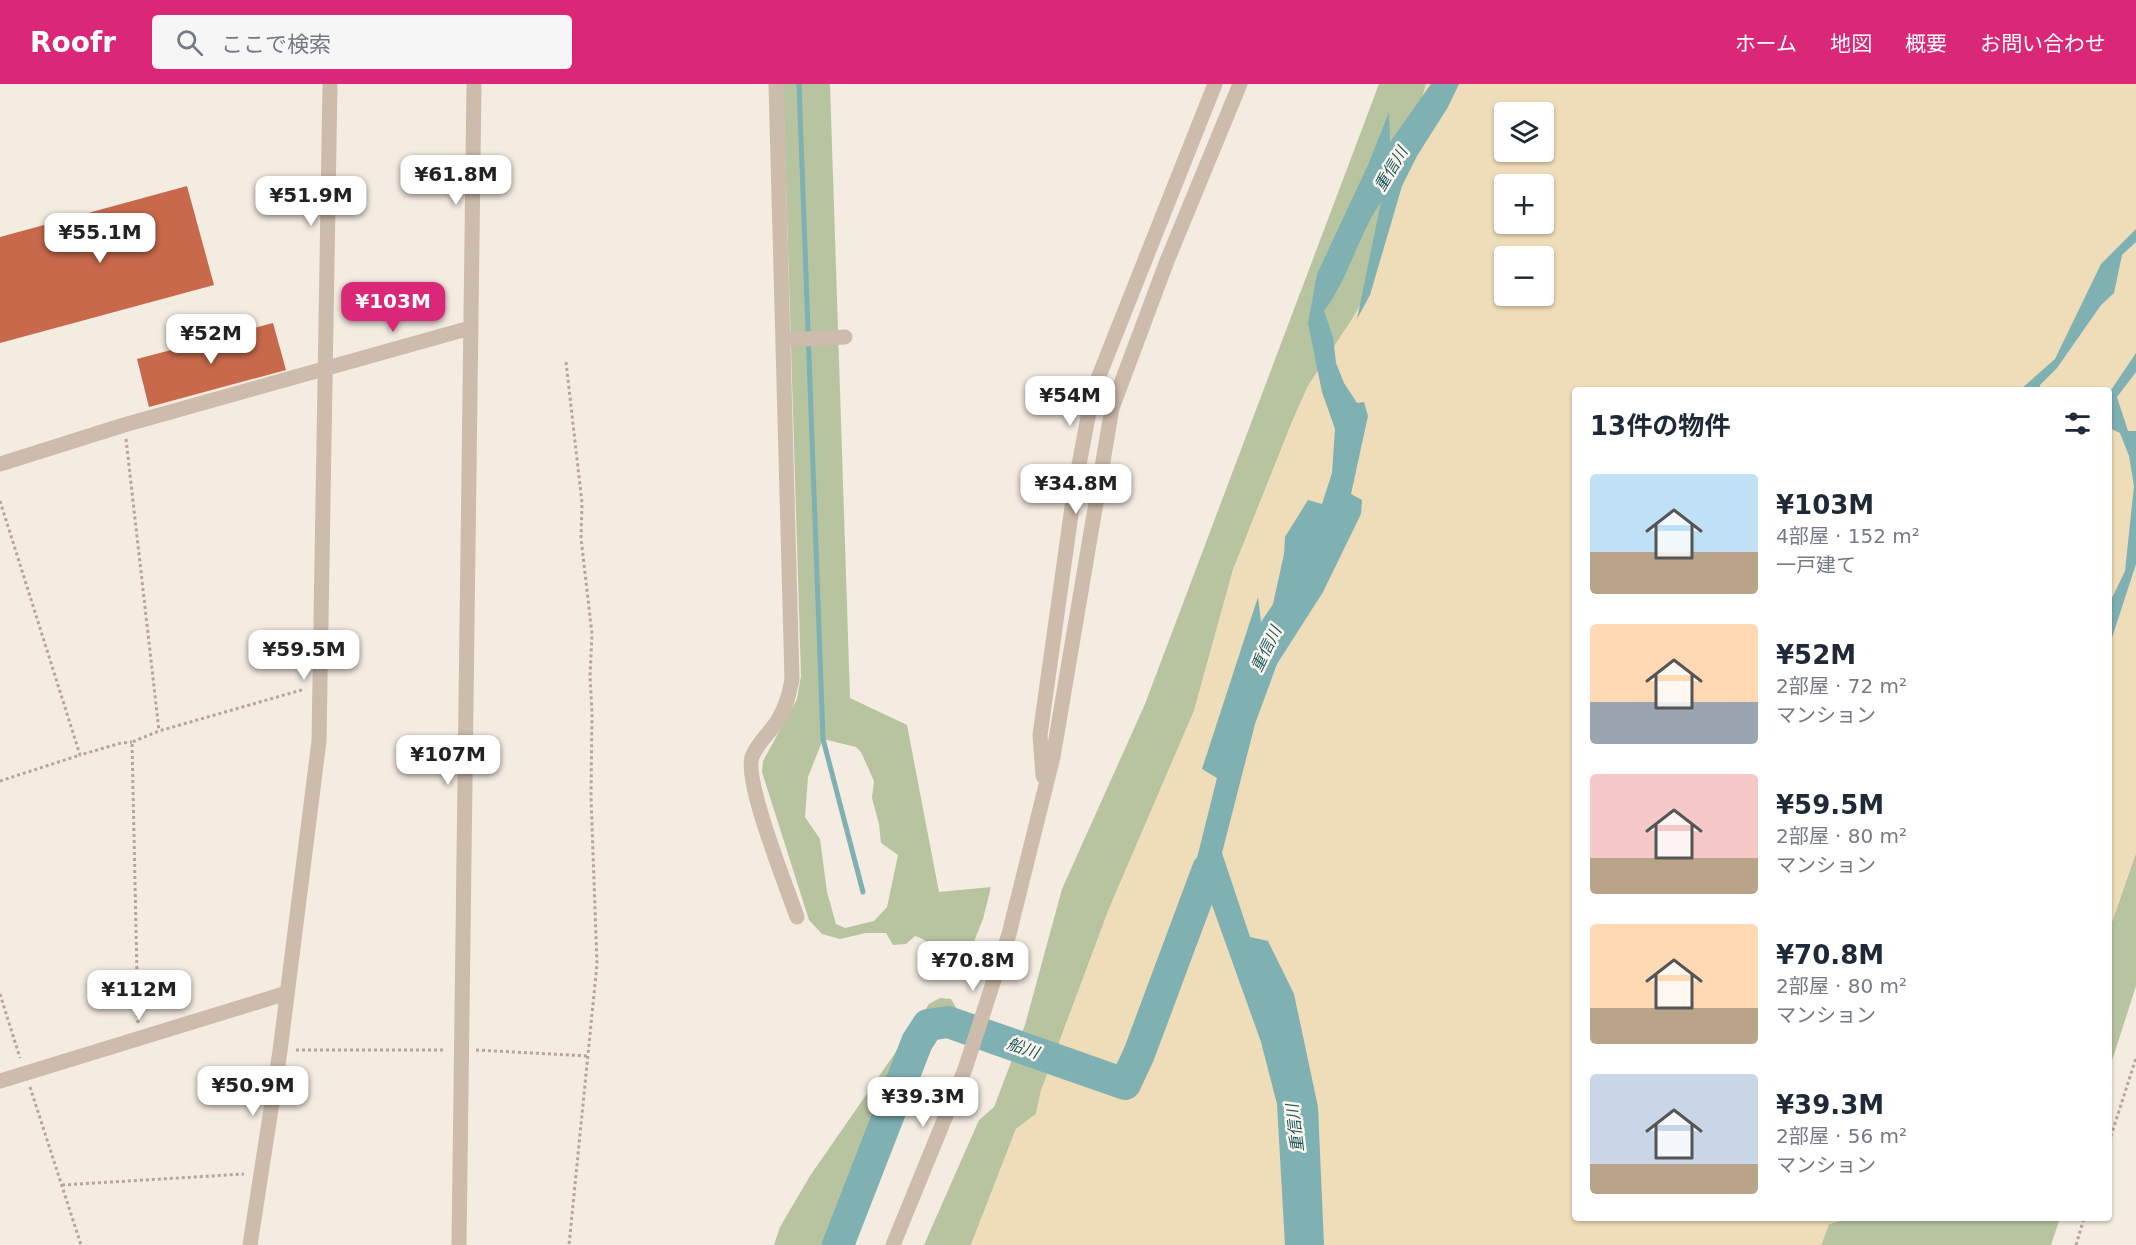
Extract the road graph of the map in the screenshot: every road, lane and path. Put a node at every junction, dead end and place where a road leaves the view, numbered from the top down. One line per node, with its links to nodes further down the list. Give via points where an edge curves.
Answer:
1 (330, 84): 10 (street)
2 (474, 84): 6 (street)
3 (776, 84): 8 (street)
4 (1215, 84): 19 (street, via 1093,391 1075,486 1040,735)
5 (1240, 84): 19 (street, via 1112,408)
6 (470, 328): 10 (street); 24 (street)
7 (842, 337): 8 (street)
8 (786, 340): 20 (street, via 792,680 778,720 751,759 751,776)
9 (566, 362): 26 (path, via 592,634 591,797 597,964)
10 (325, 370): 11 (street); 14 (street)
11 (124, 425): 12 (street); 15 (path)
12 (0, 464)
13 (0, 501): 17 (path)
14 (321, 685): 15 (path); 21 (street, via 319,741)
15 (159, 731): 16 (path)
16 (132, 742): 17 (path); 23 (path)
17 (80, 755): 18 (path)
18 (0, 781)
19 (1045, 795): 38 (street, via 1009,934 965,1069)
20 (797, 917)
21 (287, 993): 23 (street); 25 (street)
22 (0, 994): 28 (path)
23 (138, 1039): 28 (street)
24 (462, 1049): 25 (path); 26 (path); 36 (street)
25 (279, 1051): 31 (street)
26 (588, 1056): 37 (path)
27 (2136, 1058): 30 (path)
28 (26, 1074): 29 (street); 32 (path)
29 (0, 1081)
30 (2112, 1133)
31 (261, 1173): 32 (path); 35 (street)
32 (61, 1185): 34 (path)
33 (2083, 1221): 39 (path)
34 (81, 1245)
35 (250, 1245)
36 (459, 1245)
37 (569, 1245)
38 (893, 1245)
39 (2076, 1245)

